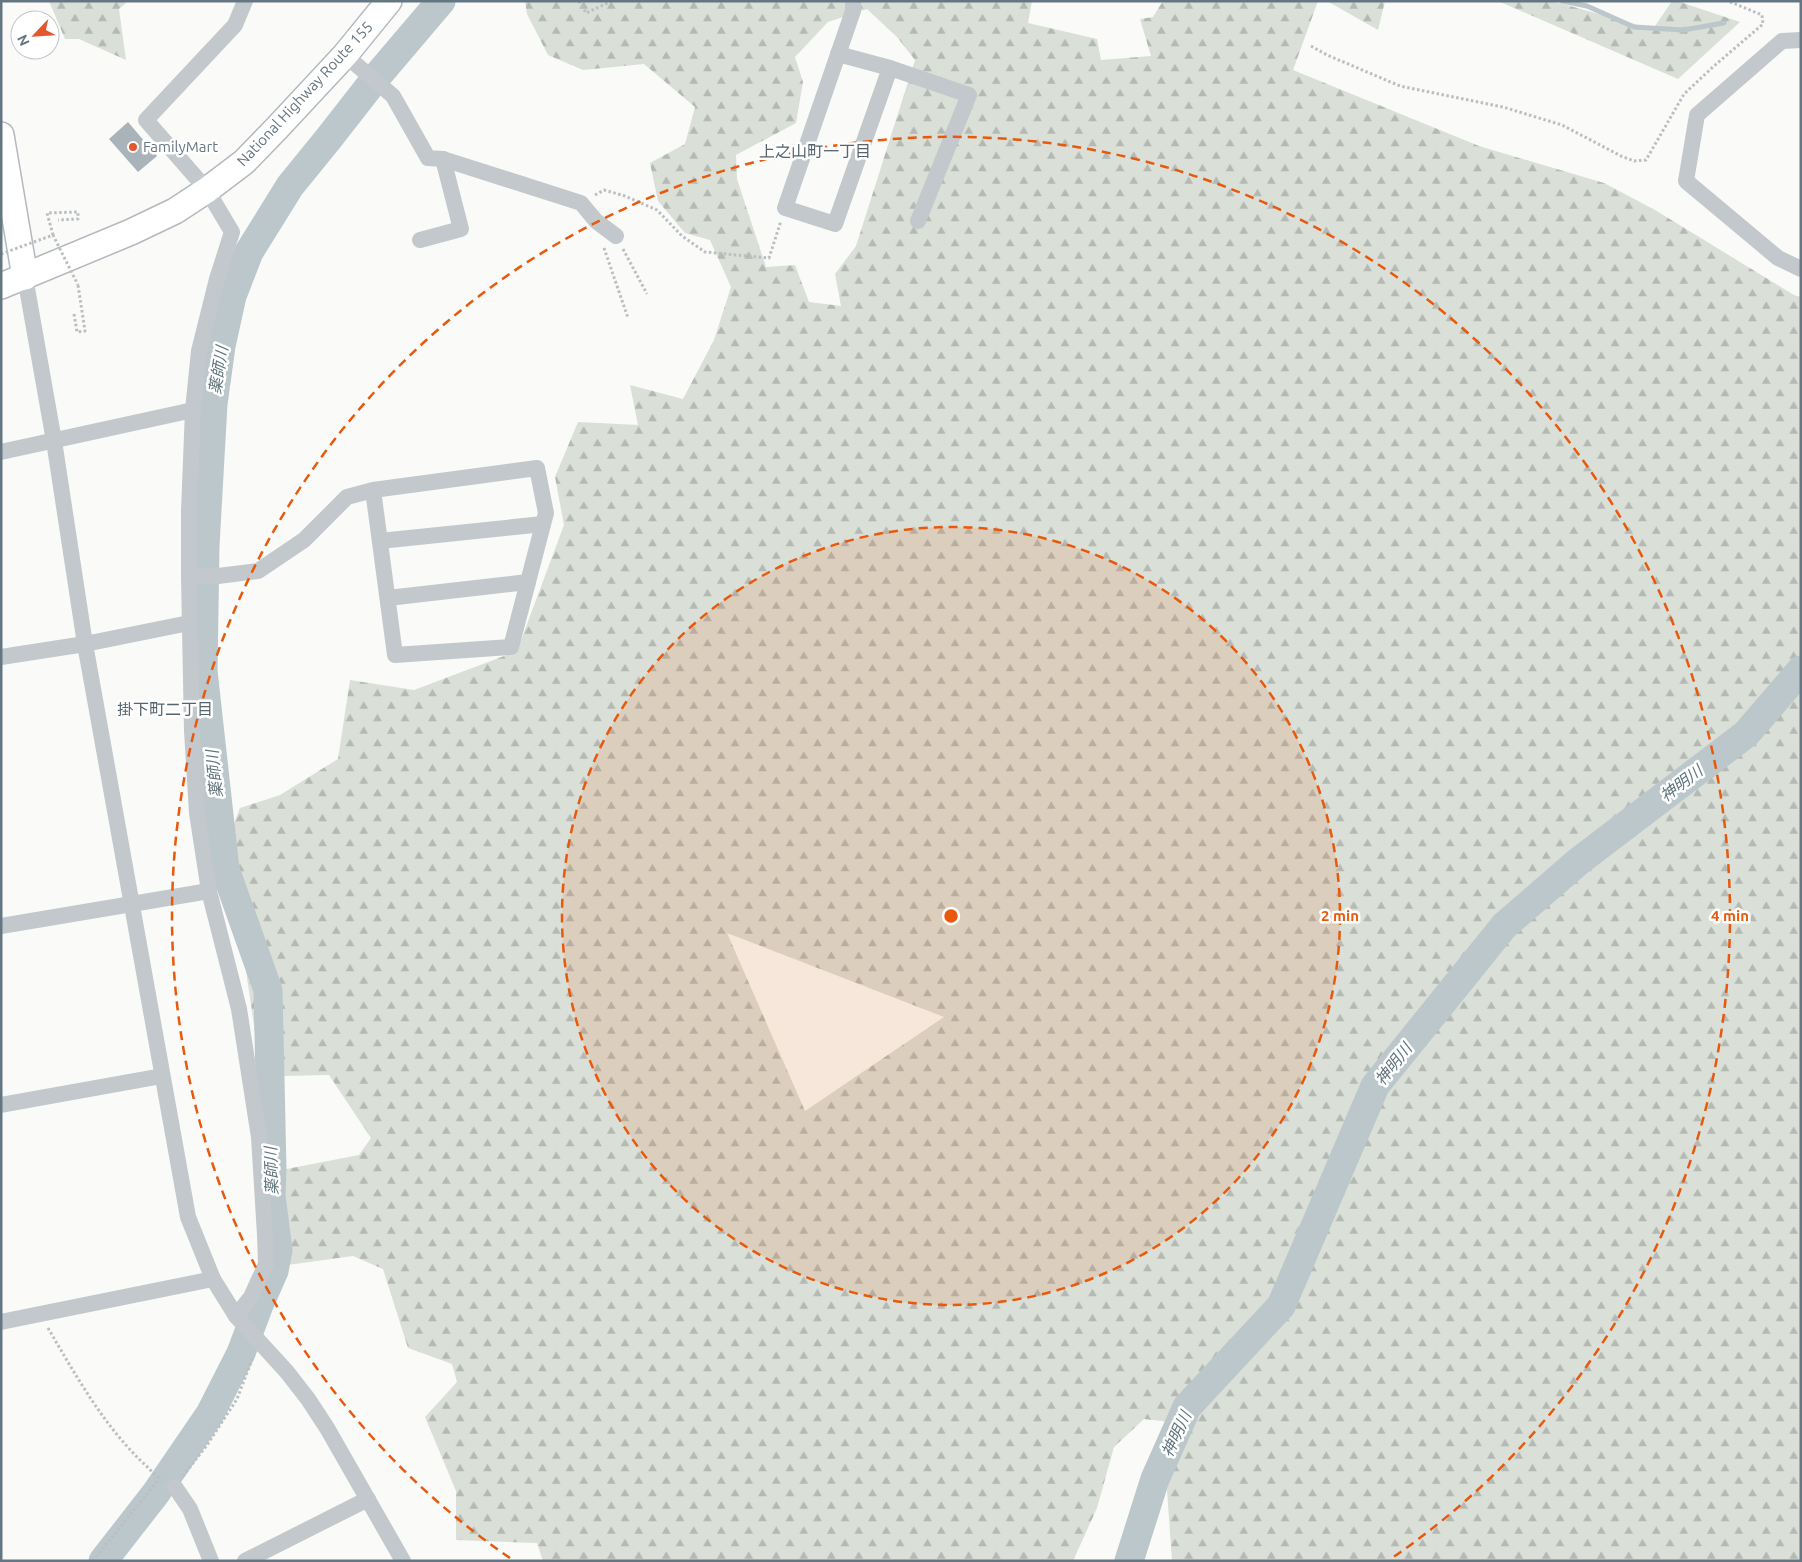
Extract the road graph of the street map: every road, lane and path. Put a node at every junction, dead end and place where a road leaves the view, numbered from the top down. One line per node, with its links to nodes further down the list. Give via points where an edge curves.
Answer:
1 (245, 1): 14 (street, via 235,25 146,120)
2 (389, 1): 10 (highway, National Highway Route 155)
3 (579, 1): 4 (path, via 586,13)
4 (612, 1)
5 (853, 1): 9 (street, via 853,11)
6 (1728, 1): 8 (path, via 1762,16 1763,24 1684,94 1646,160 1634,161 1620,156 1562,125 1502,107 1400,86)
7 (1801, 40): 25 (street, via 1782,41 1697,115 1686,181 1778,258)
8 (1310, 46)
9 (838, 54): 11 (street); 16 (street)
10 (345, 55): 13 (street, via 393,96 428,158); 14 (highway, National Highway Route 155, via 244,162)
11 (890, 68): 16 (street, via 835,224); 19 (street, via 968,95)
12 (1, 135): 26 (highway)
13 (443, 159): 15 (street); 23 (street, via 461,229)
14 (207, 190): 26 (highway, National Highway Route 155, via 149,224); 30 (street, via 232,232 200,351)
15 (582, 203): 16 (path, via 604,190 625,196 657,210 682,236 705,252 769,258); 18 (street)
16 (785, 208)
17 (58, 220): 21 (path, via 78,219 78,212 47,213)
18 (596, 221): 22 (street); 29 (path)
19 (918, 221)
20 (1, 228): 26 (highway)
21 (53, 235): 24 (path, bridge); 28 (path, bridge, via 78,285 85,331 77,332)
22 (616, 236): 27 (path)
23 (420, 240)
24 (1, 254)
25 (1801, 269)
26 (13, 282): 31 (street)
27 (647, 294)
28 (74, 314)
29 (628, 318)
30 (193, 410): 31 (street); 36 (street)
31 (54, 441): 32 (street); 40 (street)
32 (1, 452)
33 (373, 490): 34 (street, via 537,468 546,513); 35 (street); 36 (street, via 347,497 304,540 258,572)
34 (543, 524): 35 (street); 37 (street)
35 (380, 541): 38 (street)
36 (189, 576): 39 (street)
37 (528, 582): 38 (street); 38 (street, via 511,647 395,655)
38 (388, 598)
39 (189, 623): 40 (street); 42 (street, via 197,813)
40 (85, 644): 41 (street); 43 (street)
41 (1, 657)
42 (209, 891): 43 (street); 49 (street, via 239,1009 259,1137 266,1264 251,1297)
43 (132, 904): 44 (street); 45 (street)
44 (1, 926)
45 (162, 1076): 46 (street); 47 (street, via 188,1216)
46 (1, 1105)
47 (213, 1279): 48 (street); 49 (street)
48 (40, 1314): 50 (street); 54 (path, via 82,1387 126,1446 159,1479)
49 (236, 1316): 51 (street)
50 (1, 1322)
51 (261, 1344): 52 (path, via 250,1361 237,1399 207,1446); 53 (street, via 308,1399)
52 (175, 1487): 55 (street, via 190,1509)
53 (368, 1499): 56 (street); 57 (street)
54 (93, 1561)
55 (211, 1561)
56 (245, 1561)
57 (403, 1561)

